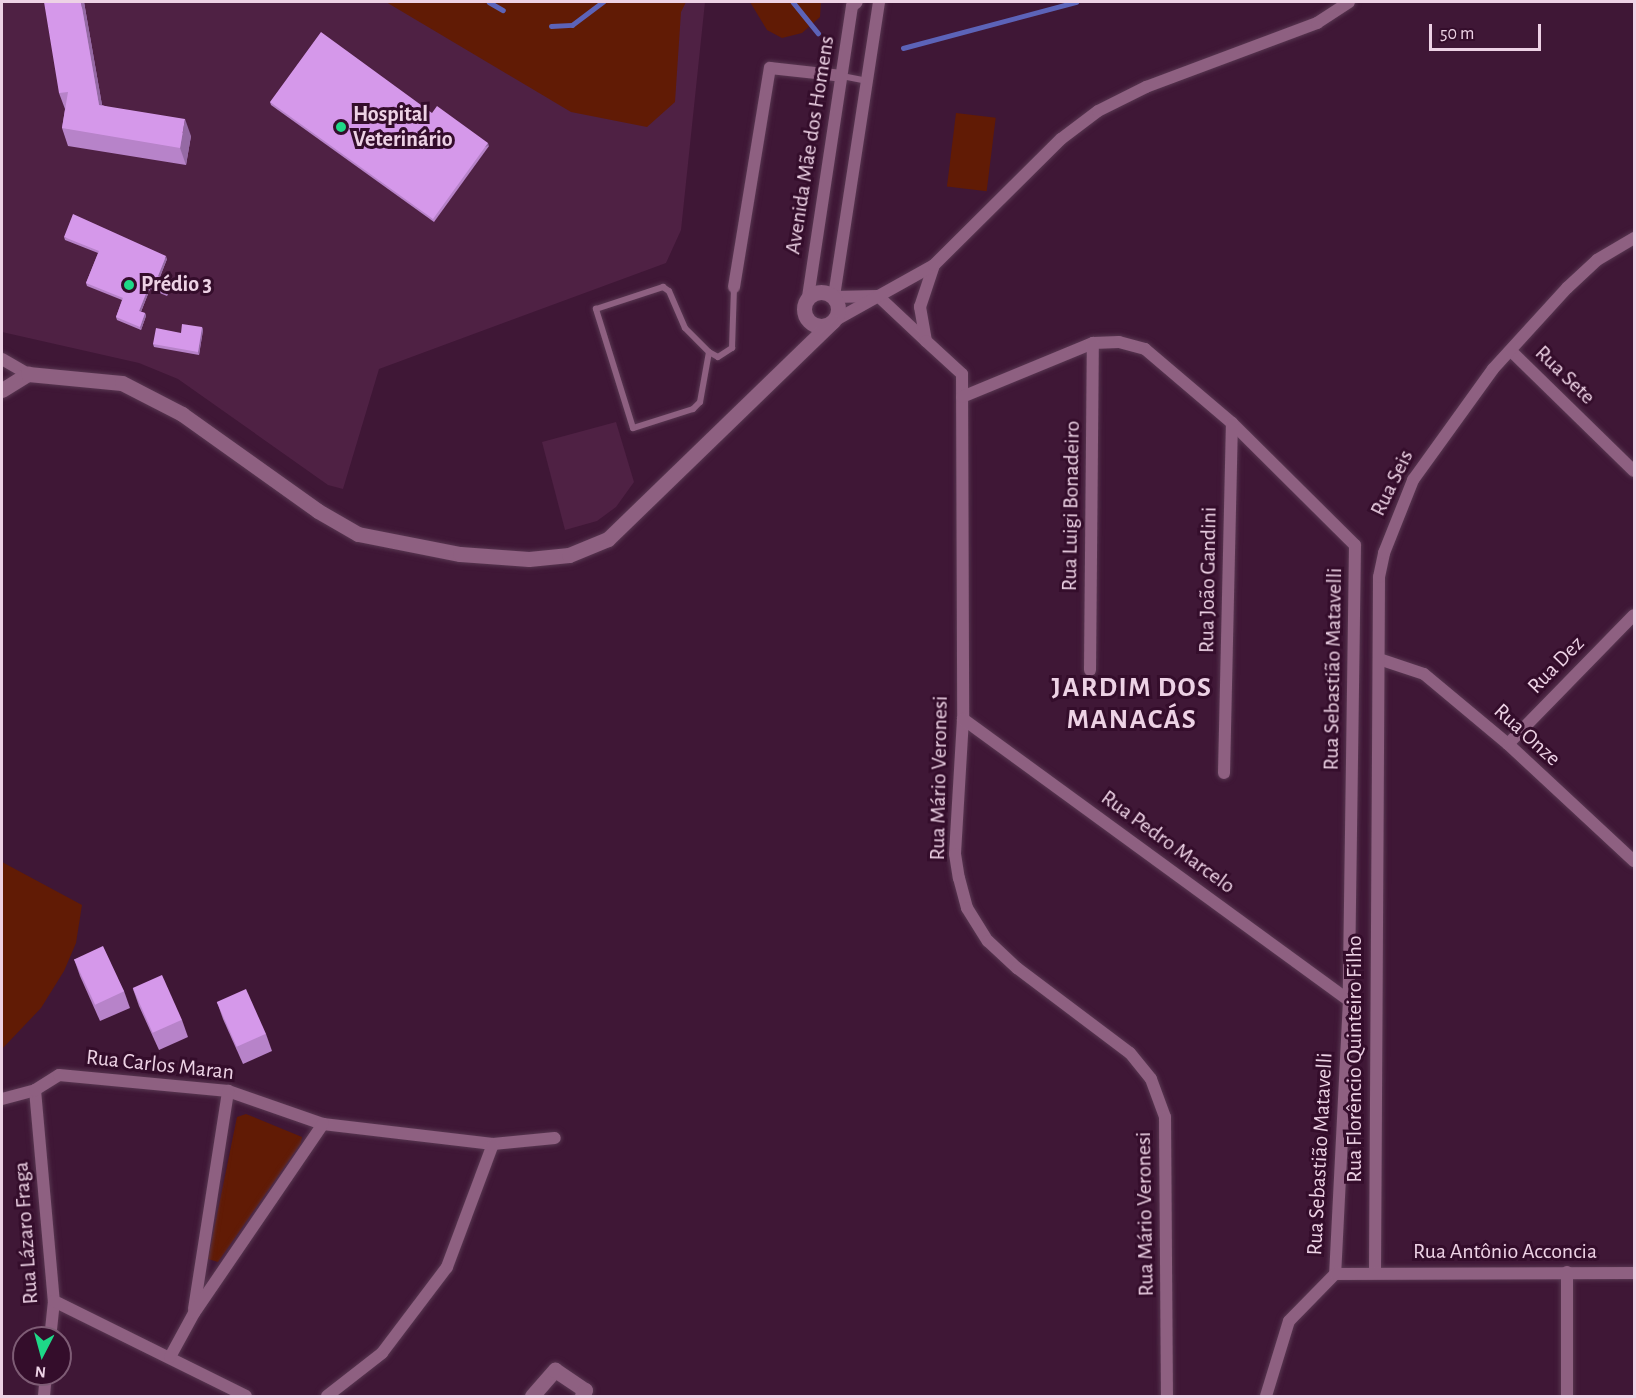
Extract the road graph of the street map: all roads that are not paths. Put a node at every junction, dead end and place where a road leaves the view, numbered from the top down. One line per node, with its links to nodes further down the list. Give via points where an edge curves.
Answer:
1 (857, 2): 4 (street, Avenida Mãe dos Homens, via 852,6)
2 (879, 2): 5 (street, Avenida Mãe dos Homens)
3 (1349, 2): 7 (street, via 1317,23 1146,87 1098,111 1061,139)
4 (842, 76): 5 (lane); 8 (street, via 770,68); 10 (street, Avenida Mãe dos Homens)
5 (869, 81): 11 (street, Avenida Mãe dos Homens)
6 (1635, 238): 17 (street, Rua Sete, via 1597,260 1574,281 1530,324)
7 (934, 265): 9 (street); 14 (street, via 920,307)
8 (734, 287): 16 (lane, via 732,348 718,357)
9 (878, 296): 11 (street); 13 (street); 14 (street, Rua Mário Veronesi)
10 (808, 297): 11 (street, via 819,292); 12 (street, via 804,307)
11 (834, 297): 13 (street, via 839,308)
12 (806, 319): 13 (street, via 816,326); 18 (street)
13 (832, 322): 18 (street)
14 (926, 341): 22 (street, Rua Mário Veronesi, via 962,374)
15 (1093, 343): 22 (street, Rua Sebastião Matavelli); 23 (street, Rua Sebastião Matavelli, via 1119,342 1145,350); 27 (street, Rua Luigi Bonadeiro)
16 (709, 352): 16 (lane, via 685,328 669,291 663,287 596,309 633,428 698,406)
17 (1512, 352): 24 (street, Rua Sete); 26 (street, Rua Seis, via 1426,458 1403,501 1379,577)
18 (798, 355): 20 (street, via 608,539 569,555 528,559 460,554 358,534 318,511 182,414 122,383)
19 (2, 359): 20 (street)
20 (28, 374): 21 (street)
21 (2, 390)
22 (962, 397): 28 (street, Rua Mário Veronesi)
23 (1232, 423): 30 (street, Rua João Gandini); 32 (street, Rua Sebastião Matavelli, via 1355,545)
24 (1635, 471)
25 (1635, 615): 29 (street, Rua Dez)
26 (1379, 659): 29 (street, Rua Onze, via 1424,674); 40 (street, Rua Florêncio Quinteiro Filho)
27 (1090, 670)
28 (963, 719): 32 (street, Rua Pedro Marcelo); 51 (street, Rua Mário Veronesi, via 955,854 967,908 988,941 1017,968 1130,1053 1151,1078 1165,1116)
29 (1508, 744): 31 (street, Rua Onze)
30 (1224, 773)
31 (1635, 861)
32 (1349, 1000): 42 (street, Rua Sebastião Matavelli)
33 (35, 1090): 34 (street, Rua Carlos Maran, via 59,1075); 35 (street, Rua Carlos Maran); 43 (street, Rua Lázaro Fraga)
34 (228, 1091): 36 (street, Rua Carlos Maran); 44 (street)
35 (2, 1099)
36 (323, 1124): 38 (street, Rua Carlos Maran); 44 (street)
37 (555, 1138): 38 (street, Rua Carlos Maran)
38 (493, 1144): 48 (street, via 447,1267 382,1353)
39 (1568, 1272): 40 (street, Rua Antônio Acconcia); 41 (street, Rua Antônio Acconcia); 53 (street)
40 (1375, 1273): 42 (street)
41 (1635, 1273)
42 (1335, 1274): 52 (street, via 1289,1321)
43 (54, 1300): 45 (street, Rua Lázaro Fraga); 46 (street)
44 (194, 1313): 46 (street)
45 (51, 1326)
46 (170, 1357): 47 (street)
47 (246, 1396)
48 (327, 1396)
49 (532, 1396): 50 (street, via 555,1370 585,1390)
50 (582, 1396)
51 (1167, 1396)
52 (1266, 1396)
53 (1567, 1396)

